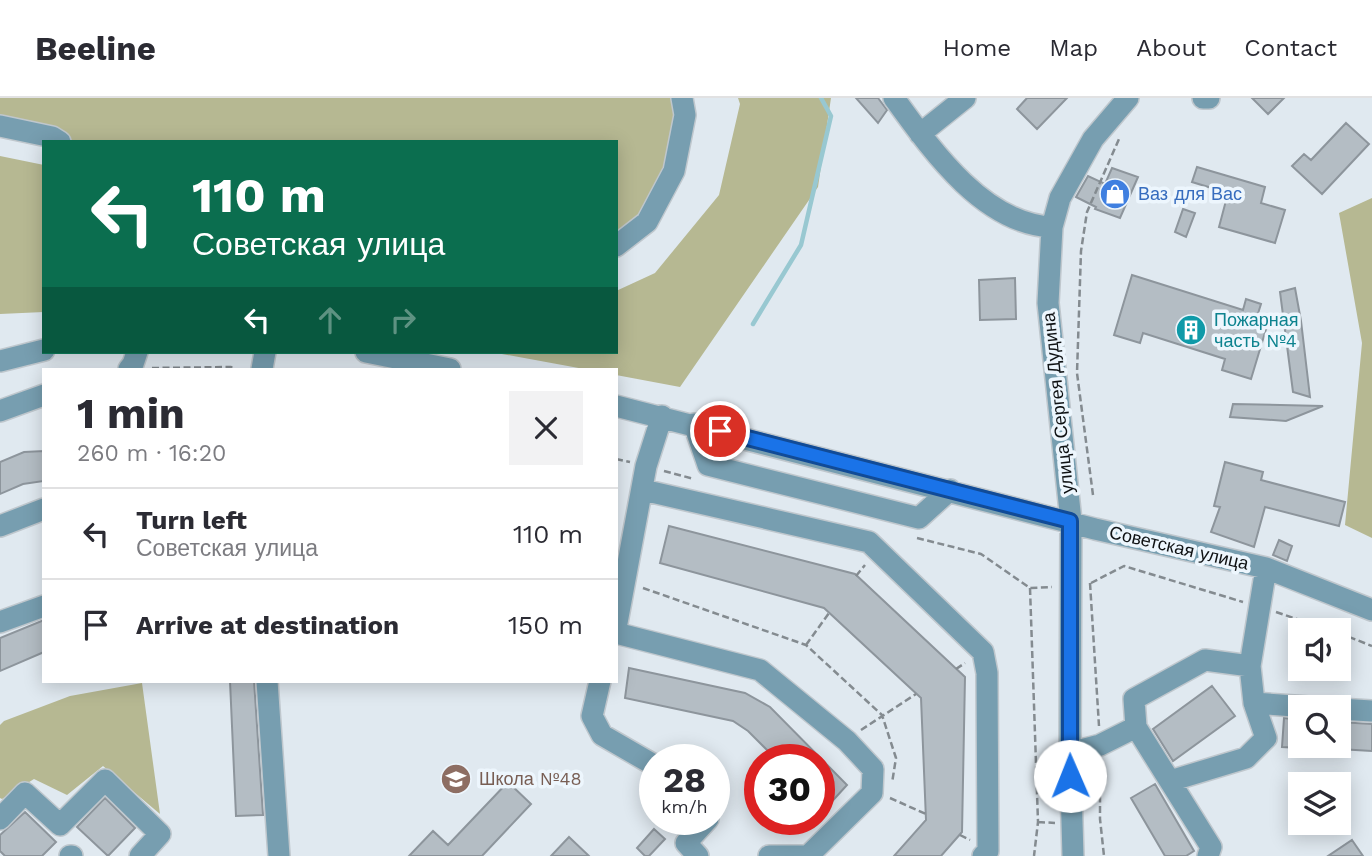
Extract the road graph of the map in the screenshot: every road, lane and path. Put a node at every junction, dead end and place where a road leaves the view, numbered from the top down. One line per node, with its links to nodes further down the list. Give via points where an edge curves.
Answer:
1 (682, 98): 12 (street, via 685,115 674,171 647,222)
2 (894, 98): 8 (street)
3 (965, 98): 8 (street)
4 (1128, 98): 11 (street, улица Сергея Дудина, via 1093,139 1060,198)
5 (1203, 98): 6 (street)
6 (1209, 98)
7 (0, 126): 10 (street)
8 (919, 134): 11 (street, via 986,203 1032,226)
9 (1119, 139): 26 (path, via 1087,212 1082,251 1077,373)
10 (57, 140)
11 (1052, 227): 28 (street, улица Сергея Дудина, via 1048,303)
12 (618, 244)
13 (42, 350): 15 (street)
14 (376, 354): 18 (street)
15 (0, 361)
16 (190, 368): 17 (path)
17 (232, 368)
18 (445, 368)
19 (42, 397): 21 (street)
20 (618, 406): 22 (street, Советская улица)
21 (0, 411)
22 (662, 416): 23 (street, Советская улица); 24 (street)
23 (695, 424): 25 (street, Советская улица); 25 (street, via 708,466 919,517)
24 (643, 489): 31 (street); 67 (street, via 869,542 983,652 988,837)
25 (950, 490): 28 (street, Советская улица)
26 (1093, 495)
27 (42, 510): 29 (street)
28 (1070, 521): 30 (street, Советская улица); 56 (street, улица Сергея Дудина)
29 (0, 526)
30 (1266, 569): 35 (street); 36 (street, Советская улица)
31 (623, 582): 38 (street); 43 (path)
32 (1091, 583): 35 (path, via 1124,566)
33 (1030, 588): 68 (path, via 1038,822)
34 (42, 607): 40 (street)
35 (1260, 607): 39 (path); 45 (street)
36 (1372, 610)
37 (829, 613): 43 (path)
38 (618, 615)
39 (1293, 618)
40 (0, 622)
41 (618, 634): 55 (street, via 760,670)
42 (1351, 638): 44 (path)
43 (806, 645): 53 (path)
44 (1372, 646)
45 (1250, 666): 49 (street); 54 (street, via 1205,660 1134,699)
46 (267, 683): 64 (street)
47 (600, 683): 57 (street, via 592,716 602,735)
48 (916, 694): 53 (path)
49 (1254, 703): 50 (street); 58 (street, via 1266,737 1246,758)
50 (1288, 706)
51 (1351, 710): 52 (street)
52 (1372, 712)
53 (882, 715): 55 (path); 59 (path, via 896,758)
54 (1136, 727): 56 (street, via 1100,745); 58 (street)
55 (847, 741): 59 (street, via 873,769)
56 (1070, 753): 69 (street, улица Сергея Дудина)
57 (639, 756)
58 (1170, 781): 70 (street, via 1212,847)
59 (882, 789): 60 (path); 66 (street, via 808,856)
60 (926, 814)
61 (0, 819): 63 (street, via 25,793 60,825 105,780 160,834)
62 (693, 835): 65 (street, via 686,843)
63 (140, 856)
64 (279, 856)
65 (698, 856)
66 (769, 856)
67 (984, 856)
68 (1034, 856)
69 (1073, 856)
70 (1208, 856)

